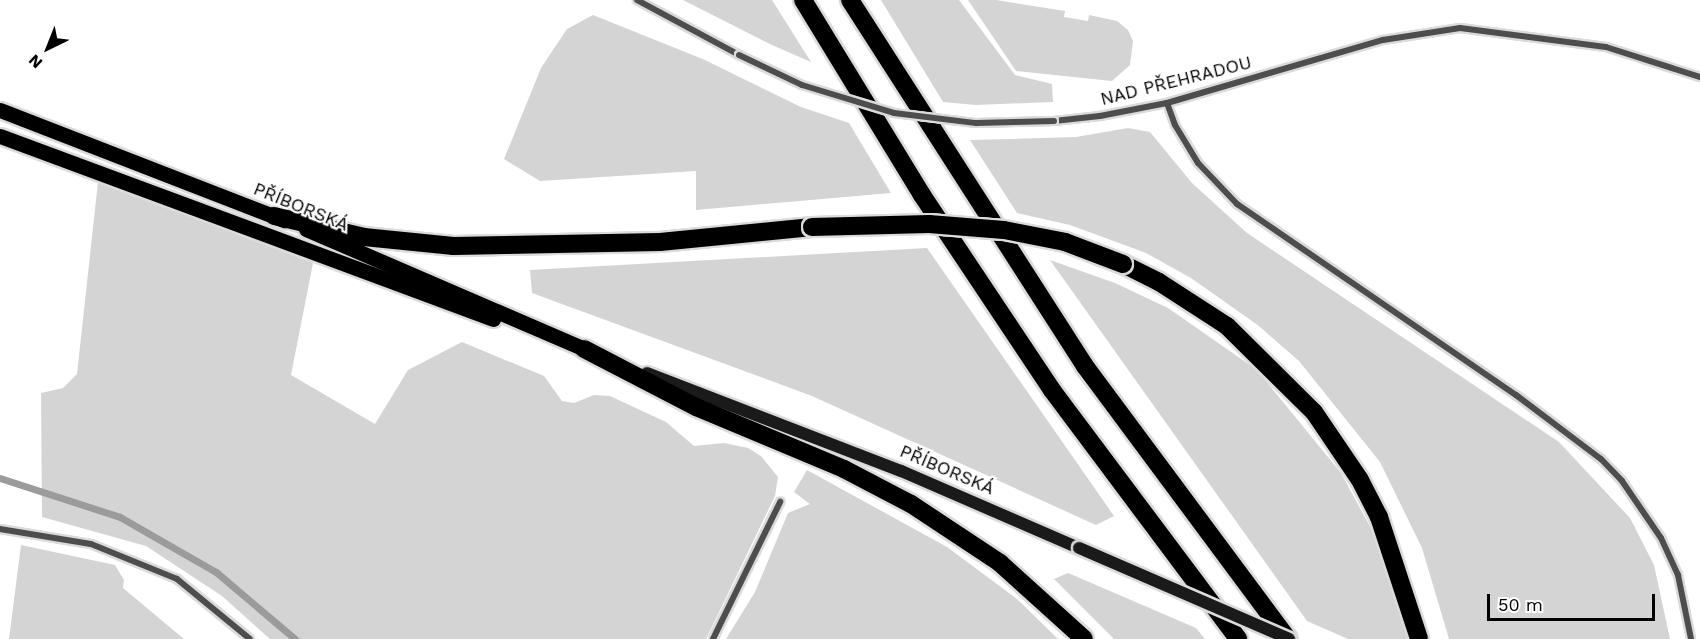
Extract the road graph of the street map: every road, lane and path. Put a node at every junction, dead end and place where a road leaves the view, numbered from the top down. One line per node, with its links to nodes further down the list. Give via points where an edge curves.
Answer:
1 (637, 0): 5 (street, NAD PŘEHRADOU, bridge, via 810,88 894,113 976,123 1054,121 1100,117)
2 (802, 0): 15 (highway, via 922,195 1052,390)
3 (850, 0): 16 (highway, via 1084,366)
4 (1700, 77): 5 (street, NAD PŘEHRADOU, via 1606,47 1460,28 1383,40)
5 (1167, 103): 18 (street, via 1198,163 1237,204 1516,395 1601,459 1661,538 1678,575)
6 (0, 110): 8 (main road, PŘÍBORSKÁ)
7 (0, 136): 9 (main road, PŘÍBORSKÁ, via 416,292)
8 (274, 216): 9 (main road, PŘÍBORSKÁ); 17 (highway, bridge, via 364,237 454,246 660,242 812,227 929,224 994,228 1065,242 1123,264 1177,292 1227,326 1280,374 1314,412 1360,480 1379,517)
9 (584, 350): 14 (highway, via 696,407 844,469 911,504 1000,562); 16 (main road, PŘÍBORSKÁ, bridge, via 901,471)
10 (780, 502): 13 (street)
11 (0, 529): 12 (street, via 91,544 177,579)
12 (250, 639)
13 (713, 639)
14 (1084, 639)
15 (1238, 639)
16 (1289, 639)
17 (1419, 639)
18 (1691, 639)

